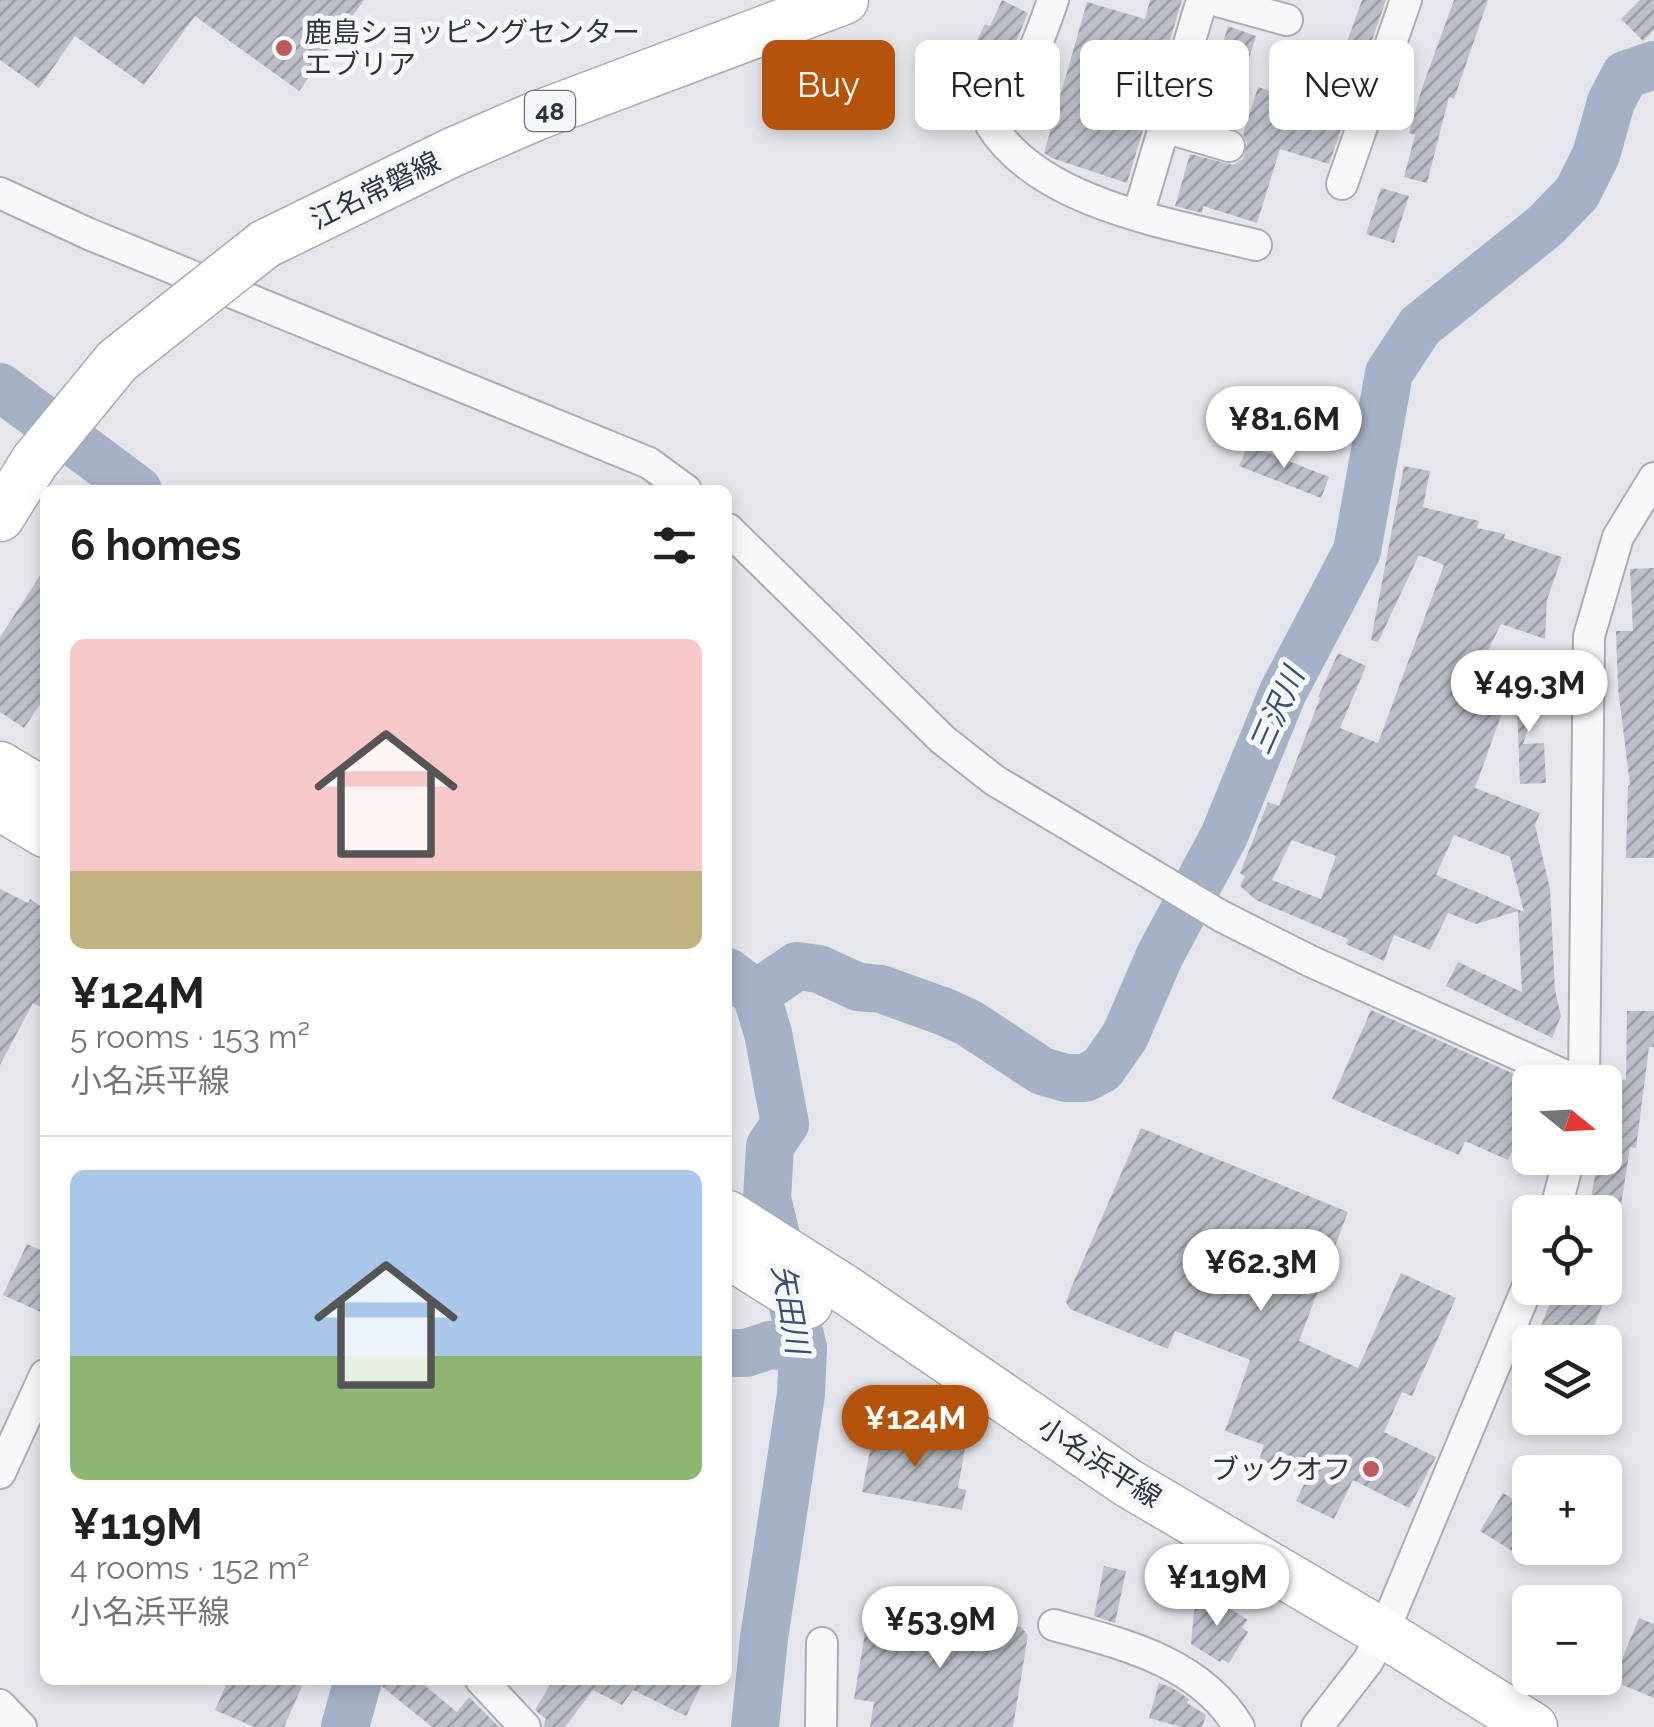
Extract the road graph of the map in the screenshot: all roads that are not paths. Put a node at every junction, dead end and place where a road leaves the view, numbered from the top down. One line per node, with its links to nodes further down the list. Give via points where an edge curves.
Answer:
1 (844, 0): 17 (main road, 江名常磐線 / 48, bridge, via 536,116 265,244 117,362 35,461)
2 (1053, 0): 13 (street, via 1030,66 990,125 1038,173)
3 (1202, 0): 7 (street)
4 (1214, 0): 6 (street)
5 (1406, 0): 11 (street)
6 (1287, 20)
7 (1190, 40)
8 (1163, 130): 13 (street)
9 (1171, 130): 10 (street)
10 (1230, 146)
11 (1342, 184)
12 (0, 194): 16 (street, via 649,463)
13 (1138, 215): 14 (street)
14 (1256, 245)
15 (1654, 478): 24 (street, via 1618,537 1589,636)
16 (679, 485)
17 (0, 517)
18 (732, 532): 23 (street, via 942,739 994,780 1221,916)
19 (0, 766): 20 (main road)
20 (40, 790)
21 (0, 806): 22 (main road)
22 (40, 829)
23 (1544, 1065)
24 (1582, 1065)
25 (740, 1243): 31 (main road, 小名浜平線)
26 (1520, 1305): 31 (street)
27 (40, 1386): 28 (street)
28 (0, 1473)
29 (1054, 1626): 37 (street, via 1153,1656 1193,1677)
30 (822, 1643): 36 (street)
31 (1375, 1647): 38 (street); 39 (main road, 小名浜平線); 40 (main road, 小名浜平線)
32 (486, 1685): 35 (street)
33 (0, 1705): 34 (street)
34 (21, 1727)
35 (525, 1727)
36 (821, 1727)
37 (1239, 1727)
38 (1318, 1727)
39 (1480, 1727)
40 (1533, 1727)

